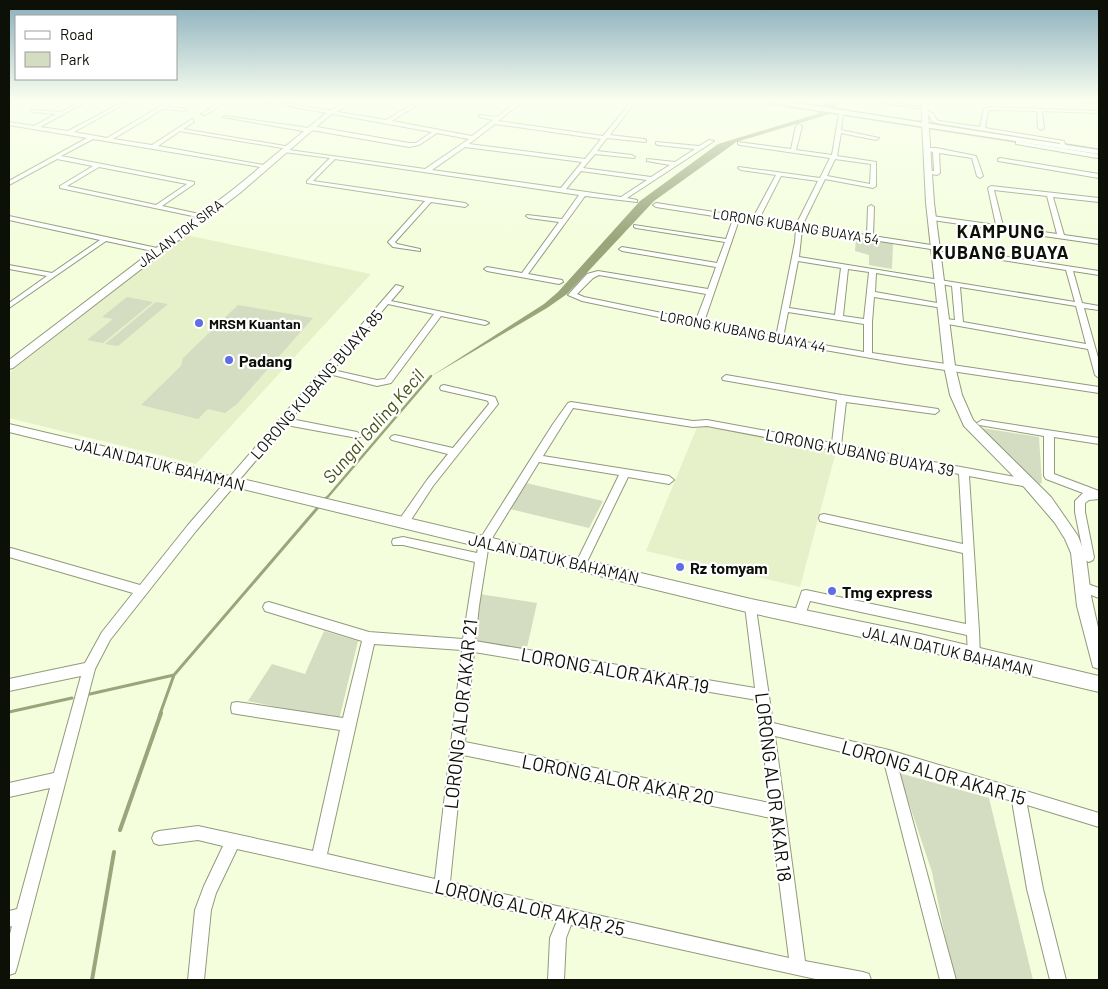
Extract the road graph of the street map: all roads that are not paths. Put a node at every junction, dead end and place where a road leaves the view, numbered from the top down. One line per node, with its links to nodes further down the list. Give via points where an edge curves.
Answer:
1 (74, 147): 22 (street)
2 (153, 147): 30 (street)
3 (281, 147): 13 (street)
4 (461, 147): 33 (street)
5 (480, 147): 27 (street)
6 (597, 147): 18 (street)
7 (693, 147): 14 (street)
8 (768, 147): 17 (street)
9 (794, 147): 17 (street)
10 (835, 147): 21 (street)
11 (1046, 147): 20 (street)
12 (1063, 147): 20 (main road)
13 (286, 148): 23 (street); 30 (street, JALAN TOK SIRA)
14 (700, 148): 28 (street)
15 (9, 149): 19 (street, via 12,151)
16 (931, 150): 35 (street, via 974,157); 55 (street, via 928,172)
17 (793, 151): 21 (street)
18 (593, 152): 24 (street); 27 (street)
19 (9, 153)
20 (1098, 155)
21 (834, 156): 37 (street); 37 (street, via 874,163 874,185)
22 (57, 157): 29 (street); 39 (street)
23 (334, 157): 33 (street); 44 (street, via 309,182)
24 (632, 157)
25 (649, 160): 28 (street)
26 (1000, 160): 36 (street)
27 (586, 161): 32 (street)
28 (675, 164): 38 (street)
29 (98, 165): 49 (street, via 62,187); 49 (street, via 192,183)
30 (266, 166): 51 (street, JALAN TOK SIRA)
31 (741, 168): 34 (street)
32 (580, 169): 38 (street); 40 (street)
33 (426, 171): 40 (street)
34 (780, 174): 37 (street); 56 (street)
35 (980, 176)
36 (1099, 176)
37 (822, 178): 59 (street)
38 (651, 179): 43 (street)
39 (11, 181)
40 (562, 191): 41 (street)
41 (583, 194): 43 (street); 57 (street)
42 (1049, 194): 45 (street); 60 (street, via 991,188); 61 (street)
43 (622, 199): 46 (street)
44 (429, 200): 47 (street); 69 (street, via 391,242 395,246)
45 (1099, 200)
46 (635, 201)
47 (465, 205)
48 (656, 205): 53 (street, LORONG KUBANG BUAYA 54)
49 (156, 207): 51 (street)
50 (871, 207): 62 (street)
51 (202, 216): 68 (street, JALAN TOK SIRA)
52 (530, 216): 57 (street)
53 (737, 217): 56 (street, LORONG KUBANG BUAYA 54); 64 (street)
54 (9, 218): 63 (street)
55 (932, 218): 60 (street); 66 (street)
56 (755, 220): 59 (street, LORONG KUBANG BUAYA 54)
57 (564, 221): 79 (street)
58 (636, 226): 64 (street)
59 (800, 227): 62 (street, LORONG KUBANG BUAYA 54); 70 (street)
60 (1000, 227): 61 (street)
61 (1061, 236): 65 (street)
62 (870, 238): 66 (street, LORONG KUBANG BUAYA 54)
63 (105, 239): 68 (street); 78 (street)
64 (728, 241): 71 (street)
65 (1099, 242)
66 (936, 248): 75 (street, LORONG KUBANG BUAYA 54); 81 (street)
67 (622, 249): 71 (street)
68 (157, 250): 102 (street, JALAN TOK SIRA)
69 (418, 250)
70 (795, 258): 72 (street); 91 (street)
71 (719, 265): 84 (street)
72 (845, 266): 76 (street); 93 (street)
73 (9, 267): 78 (street)
74 (487, 269): 79 (street)
75 (1069, 269): 77 (street, LORONG KUBANG BUAYA 54); 87 (street)
76 (873, 271): 81 (street); 85 (street)
77 (1099, 273)
78 (54, 275): 88 (street)
79 (523, 276): 80 (street)
80 (559, 282)
81 (939, 282): 82 (street); 89 (street)
82 (956, 285): 87 (street); 97 (street)
83 (399, 287): 86 (street, LORONG KUBANG BUAYA 85)
84 (710, 292): 98 (street); 98 (street, LORONG KUBANG BUAYA 44, via 598,273 590,276 573,297)
85 (872, 294): 89 (street); 95 (street)
86 (387, 302): 92 (street); 104 (street, LORONG KUBANG BUAYA 85)
87 (1079, 304): 90 (street); 100 (street)
88 (9, 306)
89 (943, 306): 94 (street)
90 (1099, 308)
91 (784, 309): 93 (street); 99 (street)
92 (439, 313): 96 (street); 104 (street, via 388,381 377,383)
93 (839, 317): 95 (street)
94 (944, 321): 97 (street); 103 (street)
95 (868, 322): 101 (street)
96 (485, 323)
97 (959, 323): 100 (street)
98 (699, 324): 99 (street, LORONG KUBANG BUAYA 44)
99 (779, 340): 101 (street, LORONG KUBANG BUAYA 44)
100 (1090, 347): 105 (street)
101 (868, 355): 103 (street, LORONG KUBANG BUAYA 44)
102 (9, 365)
103 (950, 368): 108 (street, LORONG KUBANG BUAYA 44); 125 (street, via 959,408 968,423)
104 (326, 371): 111 (street, LORONG KUBANG BUAYA 85)
105 (1099, 375)
106 (726, 378): 109 (street)
107 (444, 388): 119 (street, via 486,397 494,404)
108 (1099, 390)
109 (842, 398): 110 (street); 118 (street)
110 (935, 411)
111 (284, 421): 115 (street); 124 (street, LORONG KUBANG BUAYA 85)
112 (982, 423): 114 (street)
113 (9, 428): 124 (street, JALAN DATUK BAHAMAN)
114 (1049, 434): 117 (street); 126 (street, via 1049,476)
115 (357, 435)
116 (395, 438): 119 (street)
117 (1099, 441)
118 (836, 446): 120 (street, LORONG KUBANG BUAYA 39, via 707,423 693,424 571,405); 122 (street, LORONG KUBANG BUAYA 39)
119 (455, 452): 128 (street)
120 (536, 458): 121 (street); 130 (street, LORONG ALOR AKAR 21)
121 (626, 472): 123 (street); 135 (street)
122 (964, 472): 125 (street, LORONG KUBANG BUAYA 39); 131 (street)
123 (669, 480)
124 (233, 481): 128 (street, JALAN DATUK BAHAMAN); 137 (street, LORONG KUBANG BUAYA 85)
125 (1028, 483): 133 (street)
126 (1098, 495): 133 (street, via 1086,496 1080,501)
127 (824, 518): 131 (street)
128 (403, 524): 130 (street, JALAN DATUK BAHAMAN)
129 (397, 542): 134 (street)
130 (484, 542): 134 (street, LORONG ALOR AKAR 21); 135 (street, JALAN DATUK BAHAMAN)
131 (969, 550): 142 (street)
132 (11, 553): 137 (street)
133 (1089, 557): 136 (street)
134 (480, 558): 144 (street, LORONG ALOR AKAR 21)
135 (580, 564): 139 (street, JALAN DATUK BAHAMAN)
136 (1082, 587): 138 (street); 146 (street)
137 (142, 591): 147 (street, LORONG KUBANG BUAYA 85, via 106,636)
138 (1099, 594)
139 (751, 606): 141 (street, JALAN DATUK BAHAMAN); 150 (street, LORONG ALOR AKAR 18)
140 (269, 607): 143 (street, LORONG ALOR AKAR 19)
141 (800, 617): 142 (street, via 806,595); 145 (street, JALAN DATUK BAHAMAN)
142 (973, 631): 145 (street)
143 (370, 638): 144 (street, LORONG ALOR AKAR 19); 152 (street)
144 (468, 645): 150 (street, LORONG ALOR AKAR 19); 154 (street, LORONG ALOR AKAR 21)
145 (974, 656): 148 (street, JALAN DATUK BAHAMAN)
146 (1099, 661)
147 (89, 668): 149 (street); 156 (street, LORONG KUBANG BUAYA 85)
148 (1099, 684)
149 (9, 685)
150 (762, 696): 153 (street, LORONG ALOR AKAR 18)
151 (237, 708): 152 (street)
152 (348, 725): 163 (street)
153 (767, 728): 155 (street, LORONG ALOR AKAR 15); 159 (street, LORONG ALOR AKAR 18)
154 (458, 747): 159 (street, LORONG ALOR AKAR 20); 164 (street, LORONG ALOR AKAR 21)
155 (889, 757): 158 (street, LORONG ALOR AKAR 15); 172 (street)
156 (60, 779): 157 (street); 166 (street, LORONG KUBANG BUAYA 85)
157 (9, 790)
158 (1018, 796): 160 (street, LORONG ALOR AKAR 15); 173 (street, via 1035,889)
159 (778, 812): 168 (street, LORONG ALOR AKAR 18)
160 (1099, 820)
161 (159, 838): 162 (street, LORONG ALOR AKAR 25, via 198,833)
162 (232, 841): 163 (street, LORONG ALOR AKAR 25); 169 (street, via 203,910)
163 (318, 860): 164 (street, LORONG ALOR AKAR 25)
164 (442, 887): 165 (street, LORONG ALOR AKAR 25)
165 (567, 915): 168 (street, LORONG ALOR AKAR 25); 170 (street, via 558,938)
166 (15, 917): 167 (street, LORONG KUBANG BUAYA 85)
167 (9, 967)
168 (798, 968): 171 (street, LORONG ALOR AKAR 25)
169 (196, 980)
170 (556, 980)
171 (863, 980)
172 (948, 980)
173 (1058, 980)

